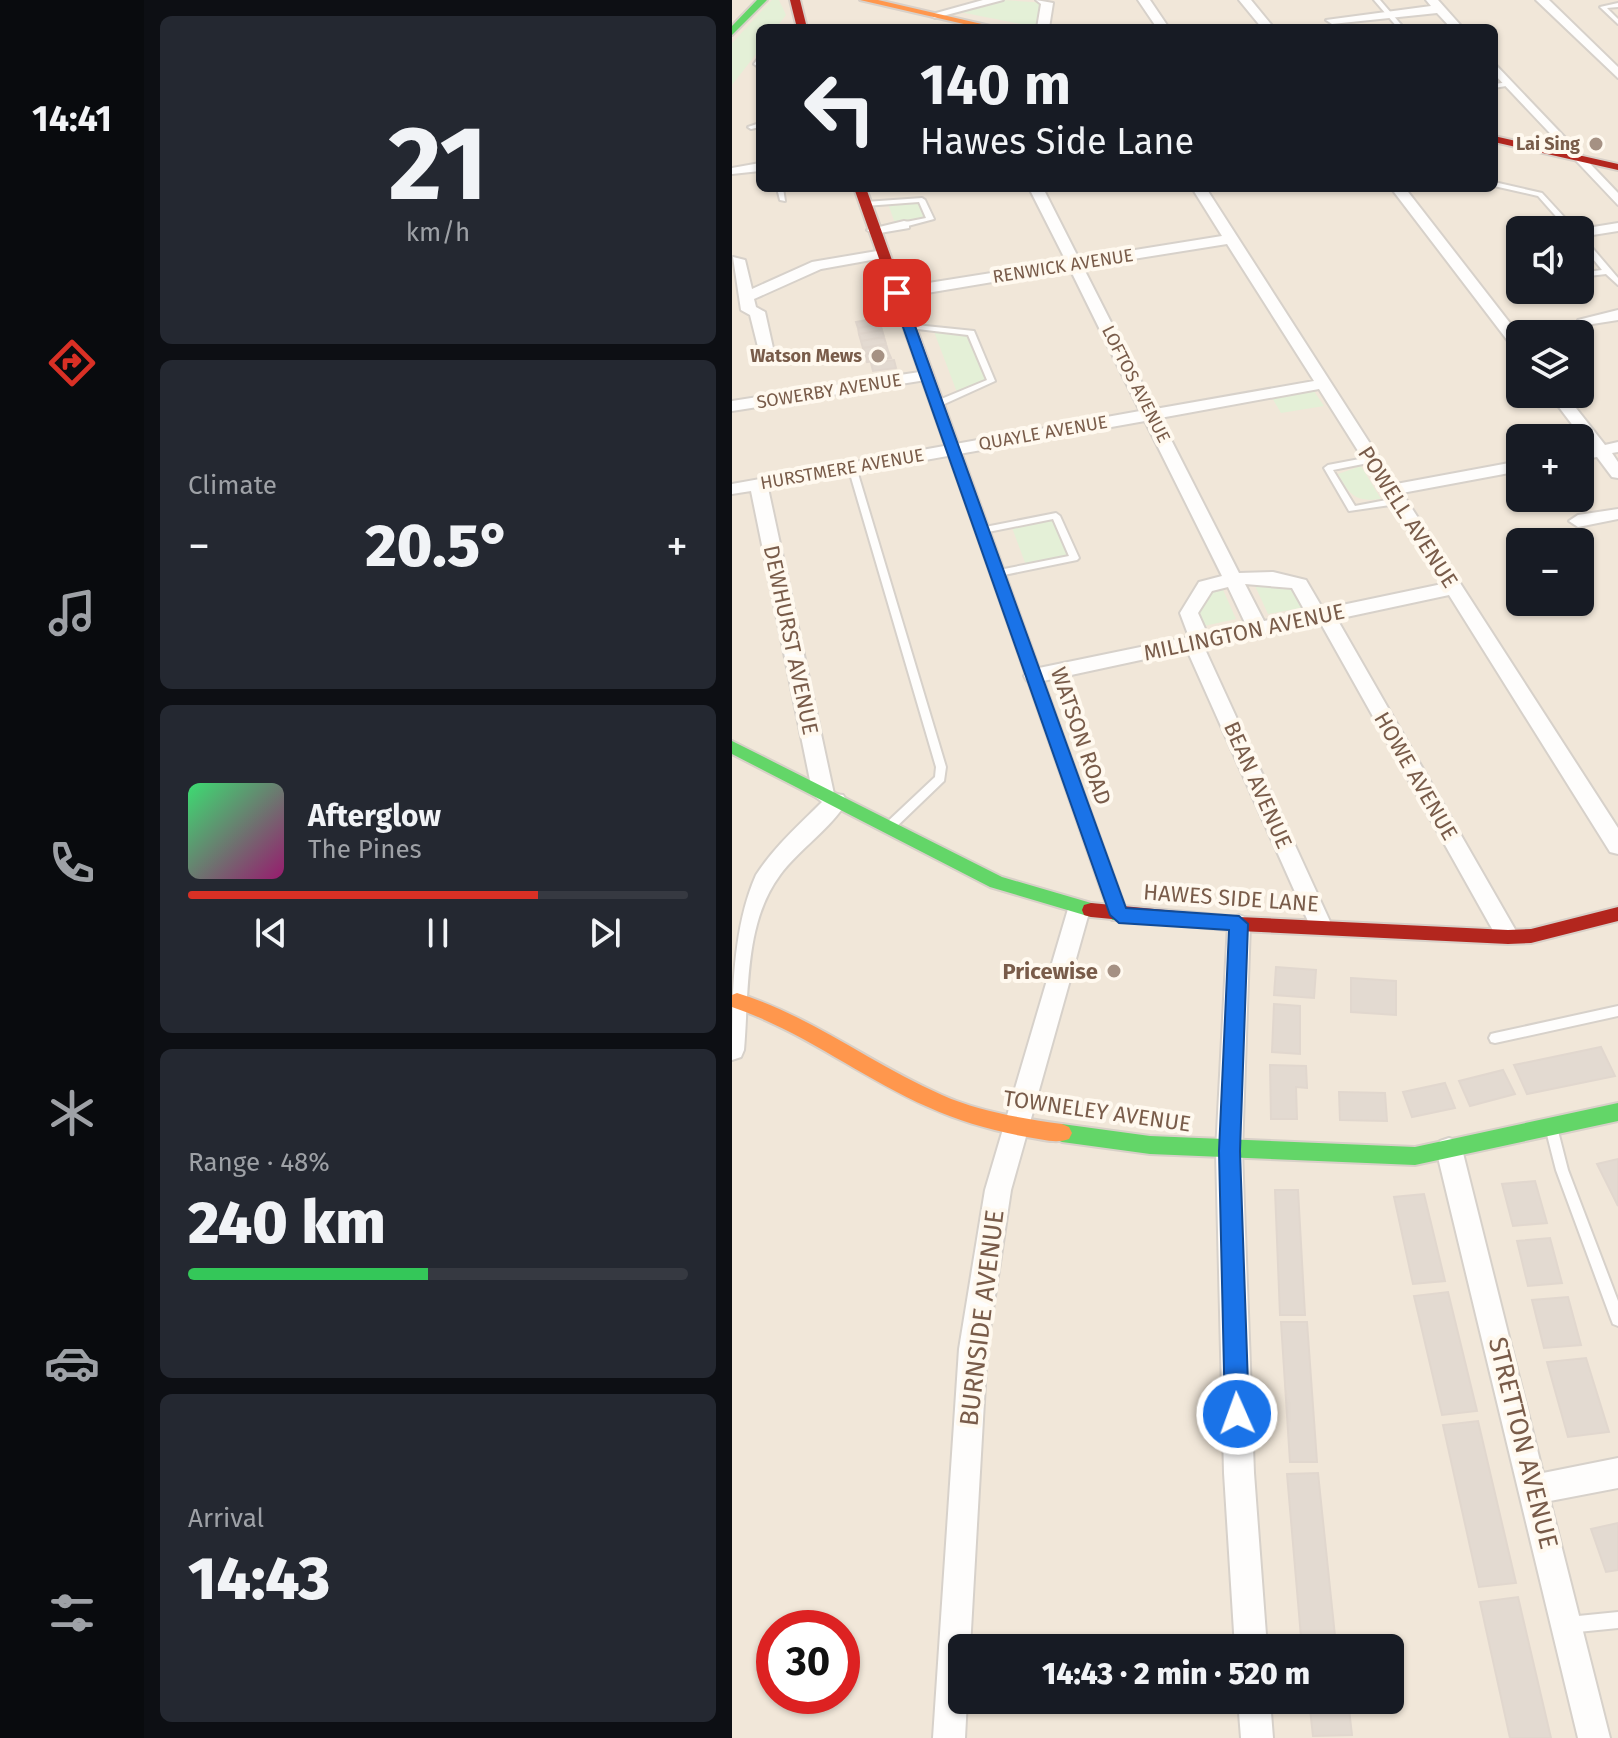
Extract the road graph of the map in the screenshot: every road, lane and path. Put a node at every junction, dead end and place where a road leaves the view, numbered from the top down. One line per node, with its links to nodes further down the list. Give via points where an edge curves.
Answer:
1 (762, 0): 23 (street)
2 (795, 0): 16 (street)
3 (865, 0): 13 (street)
4 (997, 0): 13 (street)
5 (1042, 0): 18 (street, via 1047,3)
6 (1144, 0): 19 (street)
7 (1245, 0): 20 (street)
8 (1377, 0): 12 (lane)
9 (1542, 0): 25 (street)
10 (1436, 5): 12 (street); 22 (street)
11 (1618, 5): 15 (lane, via 1603,7)
12 (1390, 14): 14 (street); 21 (lane)
13 (935, 15): 17 (street)
14 (1332, 20)
15 (1618, 22)
16 (801, 24)
17 (972, 24)
18 (1044, 24)
19 (1160, 24)
20 (1265, 24)
21 (1398, 24)
22 (1453, 24)
23 (736, 28)
24 (1498, 71): 26 (street)
25 (1618, 74)
26 (1510, 84): 27 (lane); 31 (street)
27 (1498, 86)
28 (756, 126): 29 (lane)
29 (751, 127)
30 (1498, 140): 31 (street)
31 (1580, 158): 32 (street); 42 (street)
32 (1618, 167)
33 (756, 168): 34 (street)
34 (736, 171)
35 (1498, 185): 43 (lane, via 1540,194)
36 (781, 192): 41 (lane)
37 (1038, 192): 52 (street, LOFTOS AVENUE)
38 (1201, 192): 48 (street, POWELL AVENUE)
39 (1401, 192): 62 (street)
40 (862, 196): 44 (lane, via 885,202 922,200 930,219); 46 (street, WATSON ROAD)
41 (783, 200)
42 (1618, 201)
43 (1560, 216)
44 (904, 225): 46 (street)
45 (1618, 227): 47 (street)
46 (874, 230): 49 (street, WATSON ROAD)
47 (1594, 231)
48 (1230, 239): 52 (street, RENWICK AVENUE); 65 (street, POWELL AVENUE)
49 (883, 254): 56 (street, WATSON ROAD); 57 (street, via 817,265)
50 (1594, 255): 53 (lane)
51 (738, 260): 57 (street)
52 (1074, 263): 56 (street, RENWICK AVENUE); 69 (street, LOFTOS AVENUE)
53 (1608, 271): 54 (lane); 55 (lane)
54 (1594, 273)
55 (1618, 283)
56 (897, 293): 61 (street, WATSON ROAD)
57 (748, 304): 58 (street); 63 (street, via 757,312)
58 (732, 313)
59 (1618, 315): 60 (street)
60 (1586, 320)
61 (908, 326): 64 (street, WATSON ROAD); 66 (lane, via 971,333 991,381)
62 (1506, 328)
63 (765, 348)
64 (926, 376): 66 (street, WATSON ROAD); 67 (street, SOWERBY AVENUE)
65 (1322, 384): 69 (street, QUAYLE AVENUE); 72 (street, POWELL AVENUE)
66 (937, 404): 70 (street, WATSON ROAD)
67 (732, 406)
68 (1570, 408): 71 (street)
69 (1151, 413): 70 (street, QUAYLE AVENUE); 83 (street, LOFTOS AVENUE)
70 (952, 449): 73 (street, HURSTMERE AVENUE); 81 (street, WATSON ROAD)
71 (1609, 449): 75 (street)
72 (1370, 460): 78 (street, POWELL AVENUE); 78 (lane, via 1328,468 1352,509)
73 (852, 467): 76 (street, HURSTMERE AVENUE); 91 (lane, via 942,775)
74 (1506, 469): 78 (street)
75 (1618, 473)
76 (758, 484): 77 (street, HURSTMERE AVENUE); 90 (street, DEWHURST AVENUE)
77 (732, 489)
78 (1393, 496): 84 (street, POWELL AVENUE)
79 (1618, 514): 80 (street)
80 (1578, 521)
81 (983, 530): 82 (street, WATSON ROAD); 82 (lane, via 1056,516 1074,558)
82 (999, 573): 88 (street, WATSON ROAD)
83 (1235, 580): 85 (street, via 1263,574 1299,584); 86 (street, LOFTOS AVENUE); 87 (street, via 1206,586 1189,613)
84 (1453, 588): 85 (street, MILLINGTON AVENUE); 92 (street, POWELL AVENUE)
85 (1321, 616): 86 (street, MILLINGTON AVENUE); 98 (street, HOWE AVENUE)
86 (1258, 629): 87 (street, MILLINGTON AVENUE)
87 (1196, 642): 88 (street, MILLINGTON AVENUE); 97 (street, BEAN AVENUE)
88 (1034, 676): 95 (street, WATSON ROAD)
89 (732, 747): 90 (street, HAWES SIDE LANE)
90 (830, 798): 91 (street, HAWES SIDE LANE); 99 (street, via 755,896)
91 (888, 828): 93 (street, HAWES SIDE LANE, via 996,882)
92 (1618, 846)
93 (1079, 909): 95 (street, HAWES SIDE LANE); 105 (street, BURNSIDE AVENUE)
94 (1618, 914): 98 (street, HAWES SIDE LANE)
95 (1119, 915): 96 (street, HAWES SIDE LANE)
96 (1239, 924): 97 (street, HAWES SIDE LANE); 107 (street)
97 (1322, 928): 98 (street, HAWES SIDE LANE)
98 (1508, 937)
99 (737, 1001): 102 (street); 105 (street, TOWNELEY AVENUE, via 768,1009 917,1093 966,1115)
100 (1618, 1011): 101 (lane)
101 (1495, 1038)
102 (732, 1050)
103 (1618, 1112): 104 (street, TOWNELEY AVENUE)
104 (1551, 1126): 106 (street, TOWNELEY AVENUE); 108 (lane, via 1562,1170)
105 (1016, 1127): 107 (street, TOWNELEY AVENUE); 115 (street, BURNSIDE AVENUE, via 998,1190 973,1349)
106 (1449, 1149): 107 (street, TOWNELEY AVENUE, via 1415,1156); 110 (street, STRETTON AVENUE)
107 (1229, 1151): 113 (street, via 1239,1473)
108 (1618, 1319)
109 (1618, 1473): 110 (street)
110 (1536, 1489): 112 (street, STRETTON AVENUE)
111 (1618, 1620): 112 (lane)
112 (1568, 1625): 117 (street, STRETTON AVENUE)
113 (1250, 1634)
114 (1255, 1714): 116 (street)
115 (949, 1738)
116 (1257, 1738)
117 (1594, 1738)

